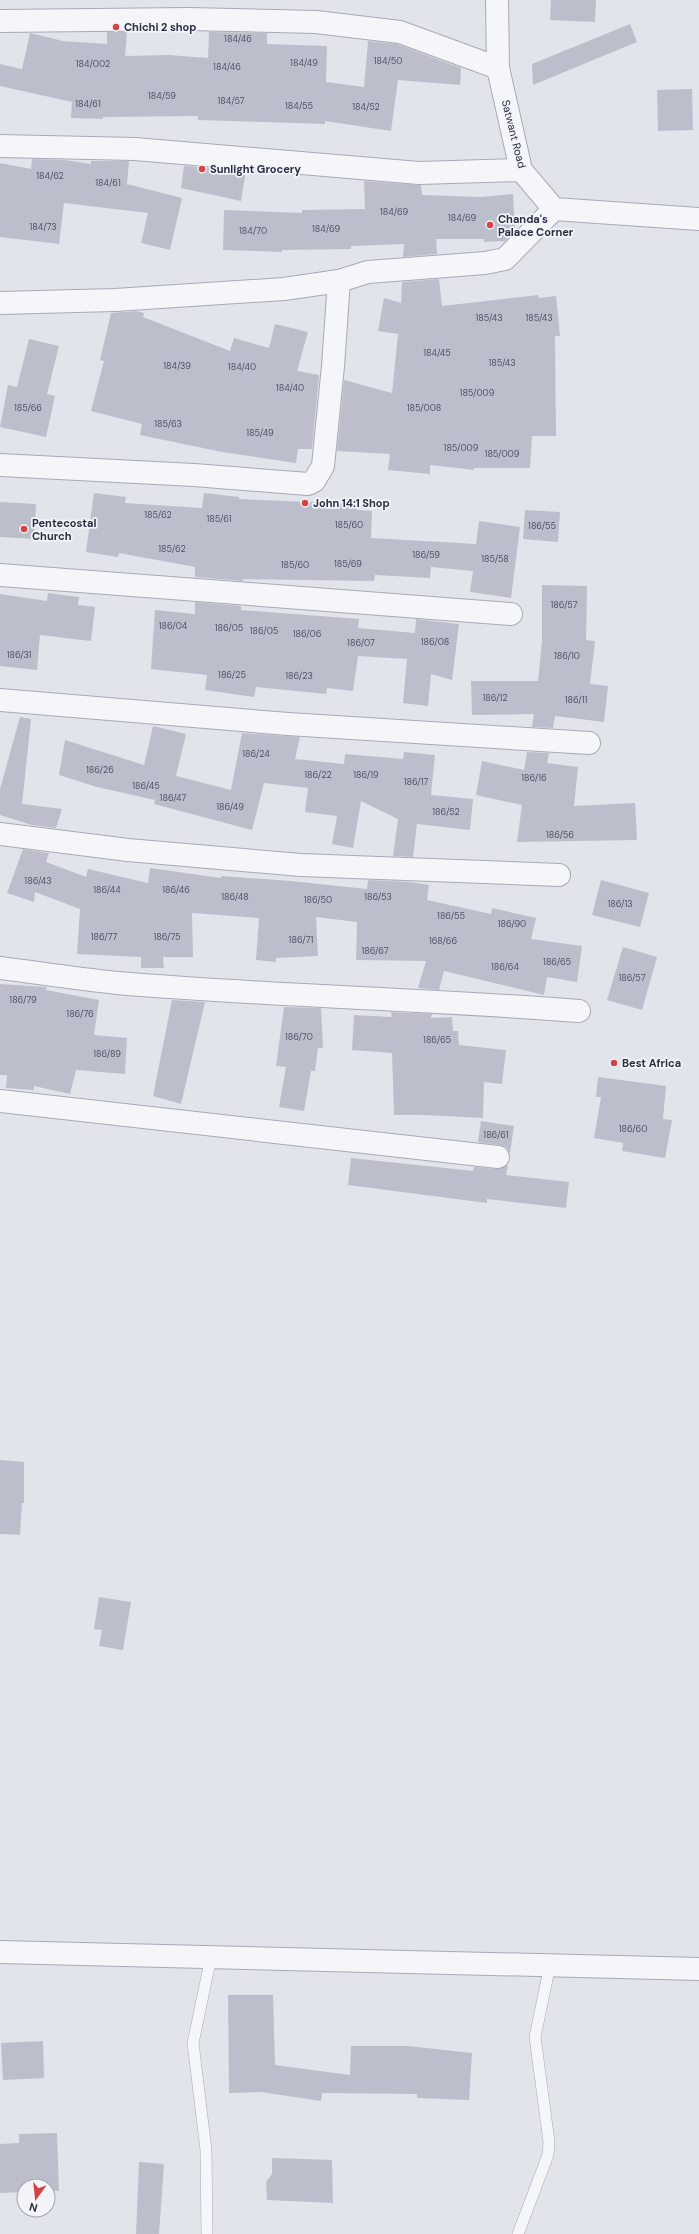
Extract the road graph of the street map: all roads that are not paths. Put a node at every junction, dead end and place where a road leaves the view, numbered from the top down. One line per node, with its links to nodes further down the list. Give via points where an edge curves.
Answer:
1 (497, 0): 3 (street, Satwant Road)
2 (0, 21): 3 (street, via 188,19 316,22 400,32)
3 (498, 68): 5 (street, Satwant Road)
4 (0, 146): 5 (street, via 135,150 419,173)
5 (521, 170): 6 (street, Satwant Road)
6 (554, 209): 7 (street); 8 (street, via 505,259 485,263 368,272)
7 (699, 219)
8 (339, 281): 9 (street, via 276,290 115,300); 10 (street, via 323,466 314,481 308,484)
9 (0, 303)
10 (0, 465)
11 (0, 575): 12 (street)
12 (511, 614)
13 (0, 700): 14 (street, via 288,724)
14 (589, 743)
15 (0, 834): 16 (street, via 128,850 301,865)
16 (559, 875)
17 (0, 968): 18 (street, via 115,983 466,1002)
18 (579, 1011)
19 (0, 1101): 20 (street)
20 (498, 1157)
21 (0, 1952): 22 (street)
22 (211, 1957): 23 (street); 25 (lane, via 193,2043 206,2150)
23 (550, 1965): 24 (street); 26 (lane, via 535,2036 550,2142 548,2155)
24 (699, 1969)
25 (207, 2234)
26 (518, 2234)

